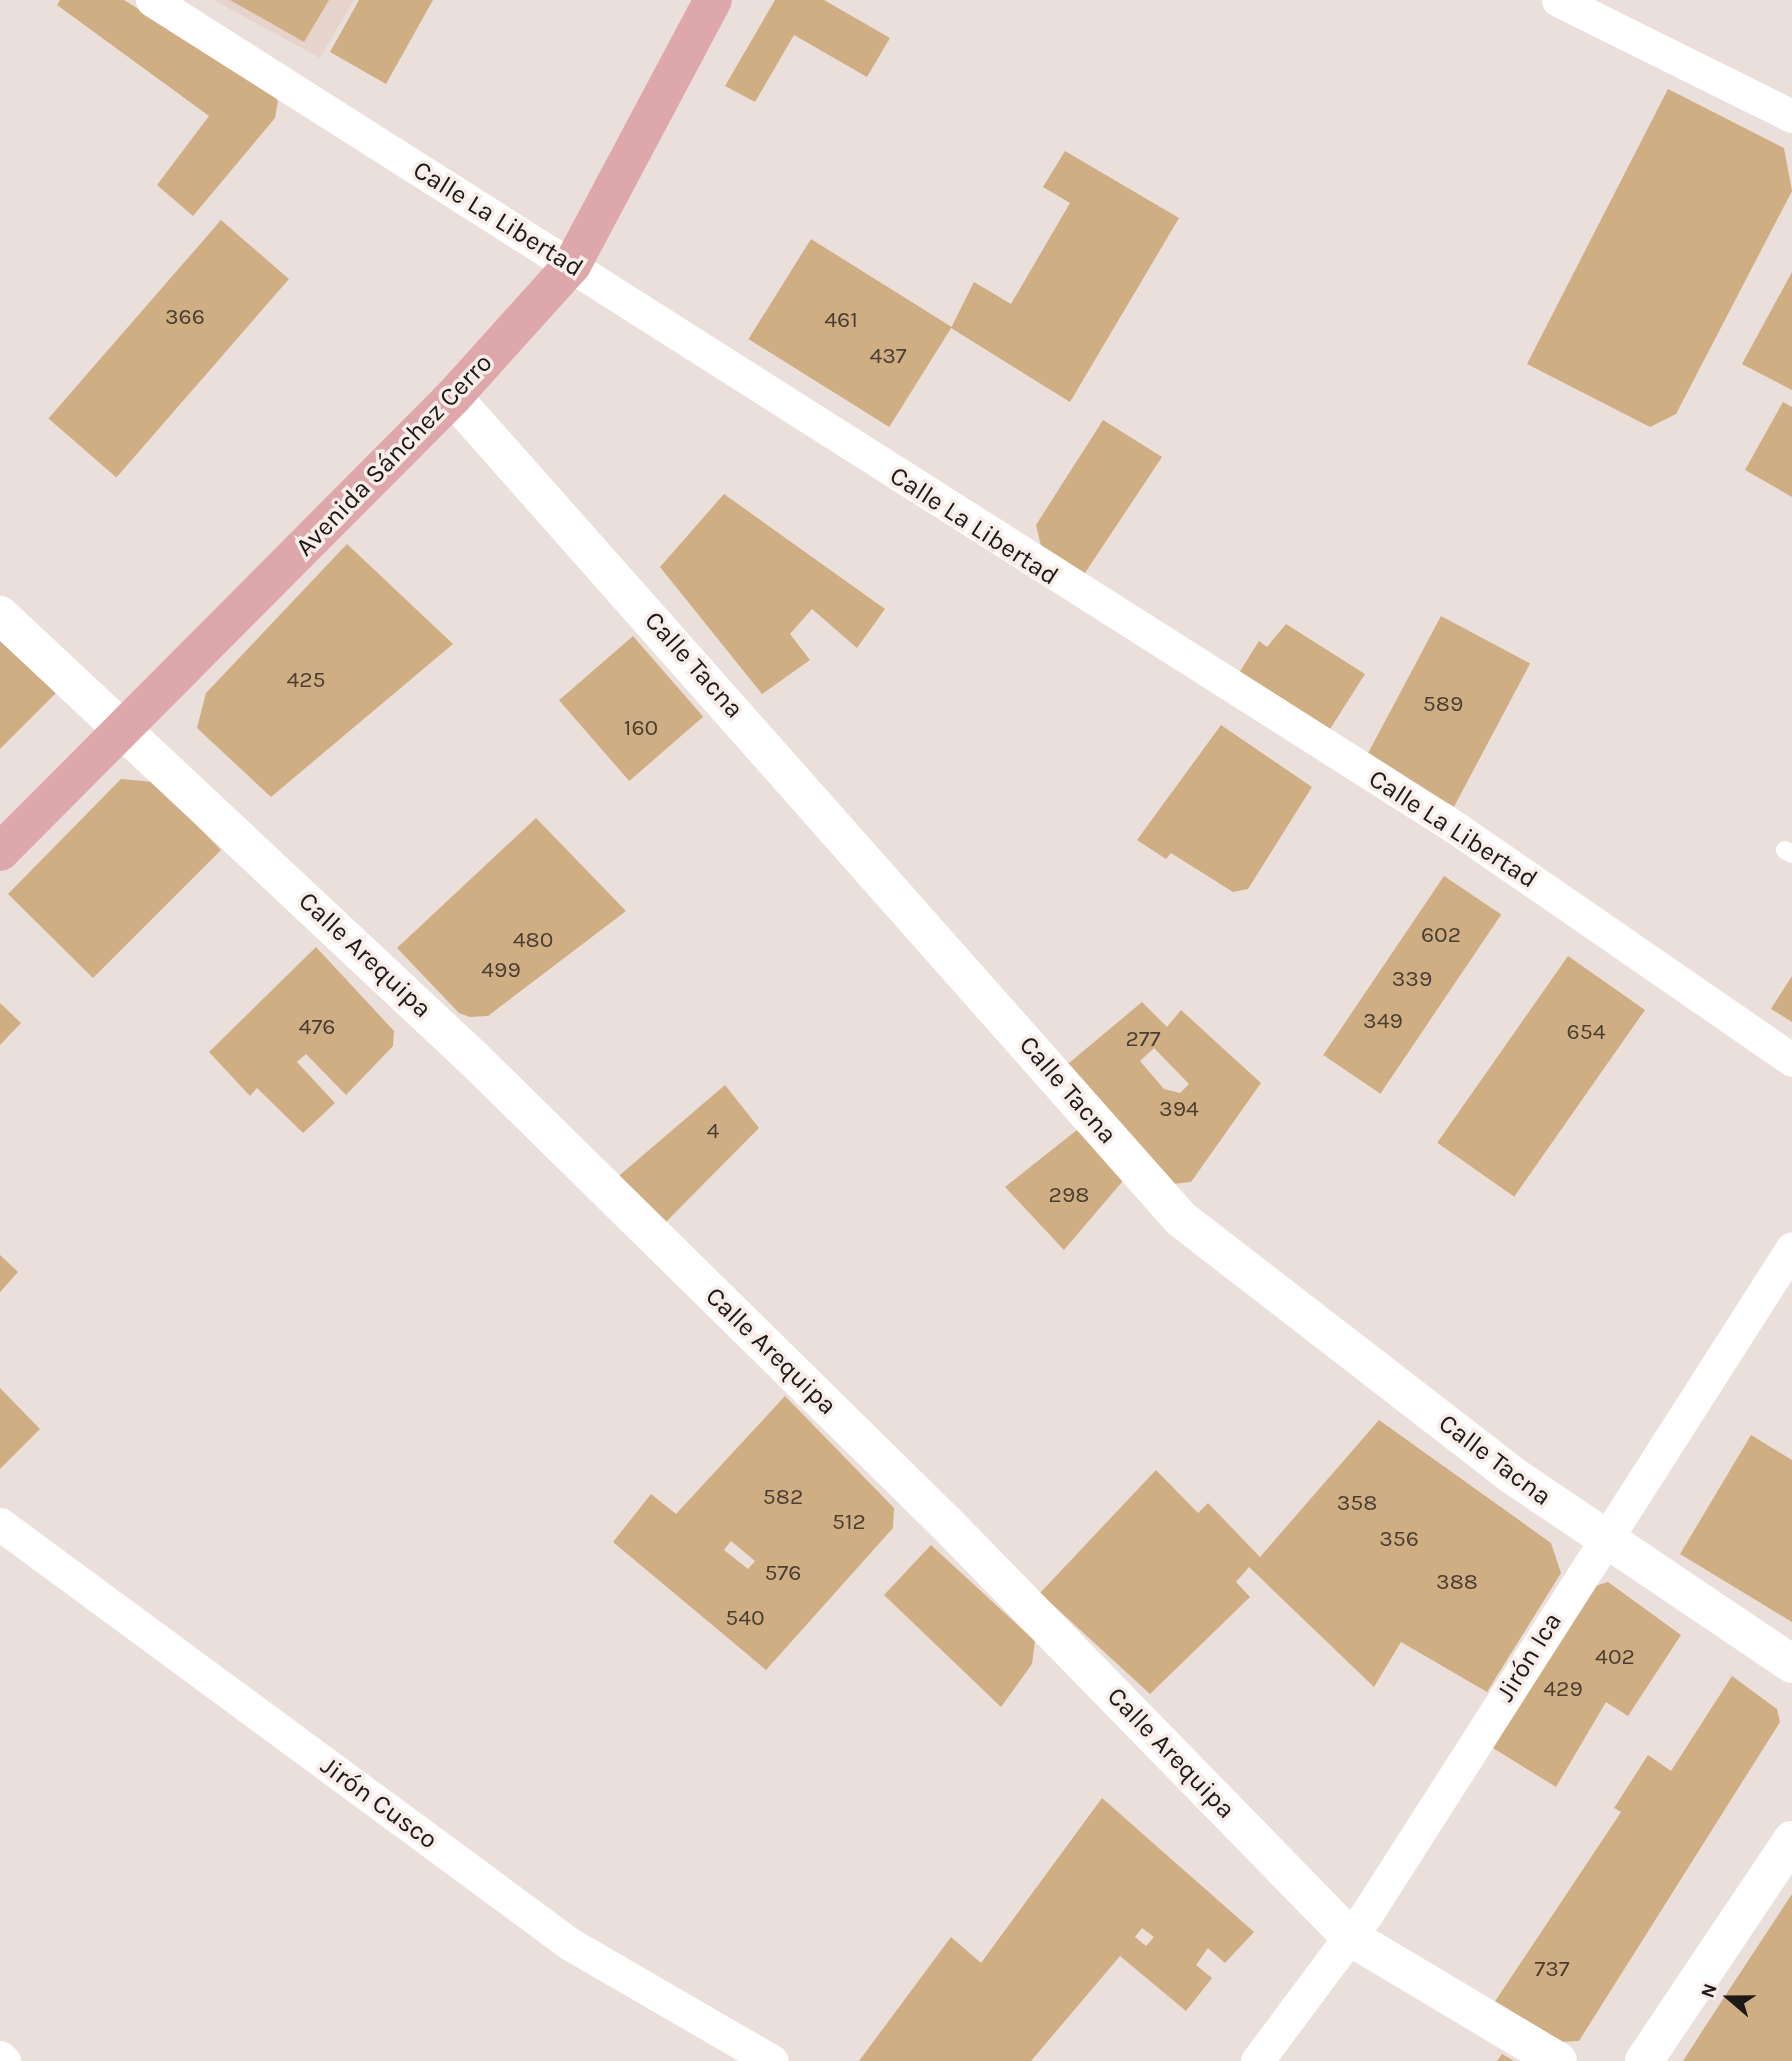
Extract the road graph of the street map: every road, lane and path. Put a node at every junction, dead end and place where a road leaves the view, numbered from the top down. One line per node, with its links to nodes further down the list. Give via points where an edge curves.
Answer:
1 (152, 0): 5 (street, Calle La Libertad)
2 (713, 0): 5 (main road, Avenida Sánchez Cerro)
3 (1558, 0): 4 (street)
4 (1792, 116)
5 (572, 265): 6 (main road, Avenida Sánchez Cerro); 10 (street, Calle La Libertad, via 1006,547 1456,828)
6 (453, 397): 8 (main road, Avenida Sánchez Cerro); 13 (street, Calle Tacna, via 1181,1219 1512,1475)
7 (0, 615): 8 (street, Calle Arequipa)
8 (127, 731): 9 (main road, Avenida Sánchez Cerro); 16 (street, Calle Arequipa, via 475,1060 946,1522)
9 (0, 852)
10 (1792, 1059)
11 (1792, 1248): 13 (street, Jirón Ica)
12 (0, 1524): 19 (street, Jirón Cusco, via 570,1944)
13 (1605, 1537): 14 (street, Calle Tacna); 16 (street, Jirón Ica)
14 (1792, 1664)
15 (1792, 1840): 22 (street)
16 (1350, 1937): 20 (street, Jirón Ica); 21 (street, Calle Arequipa)
17 (0, 2057): 18 (street)
18 (4, 2061)
19 (772, 2061)
20 (1257, 2061)
21 (1558, 2061)
22 (1644, 2061)

